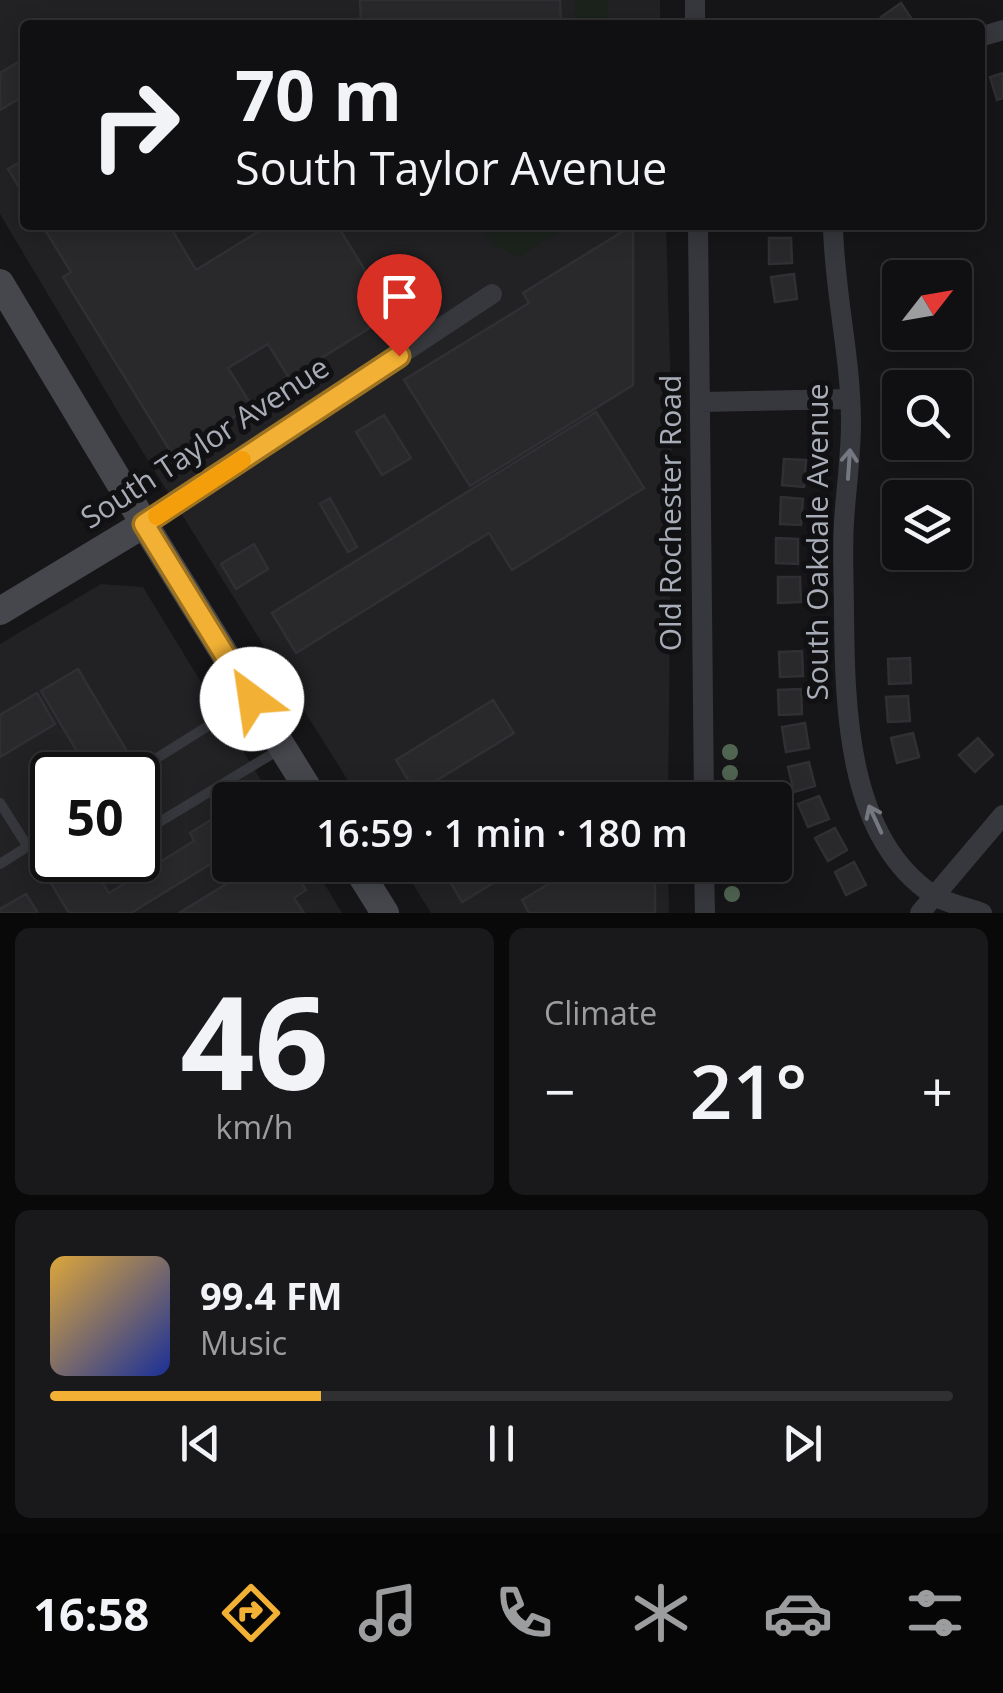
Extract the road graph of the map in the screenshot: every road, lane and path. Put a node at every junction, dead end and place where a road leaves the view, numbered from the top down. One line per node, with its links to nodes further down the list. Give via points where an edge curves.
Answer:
1 (698, 230): 6 (street, Old Rochester Road)
2 (834, 230): 5 (street, South Oakdale Avenue)
3 (0, 283): 7 (main road)
4 (492, 294): 7 (street, South Taylor Avenue)
5 (850, 399): 6 (street); 21 (street, South Oakdale Avenue, one-way to 5, via 893,852 856,772 844,653)
6 (700, 402): 13 (street, Old Rochester Road)
7 (144, 524): 8 (main road, South Taylor Avenue); 9 (main road)
8 (0, 610)
9 (252, 699): 10 (main road); 11 (lane)
10 (283, 748): 12 (main road); 16 (lane)
11 (160, 756)
12 (304, 782)
13 (704, 782)
14 (0, 803): 17 (lane)
15 (1003, 815): 21 (street)
16 (160, 822)
17 (28, 847): 18 (lane)
18 (0, 864)
19 (366, 882): 22 (main road)
20 (704, 882): 23 (street)
21 (933, 896): 24 (street); 25 (street)
22 (385, 913)
23 (704, 913)
24 (920, 913)
25 (982, 913)

